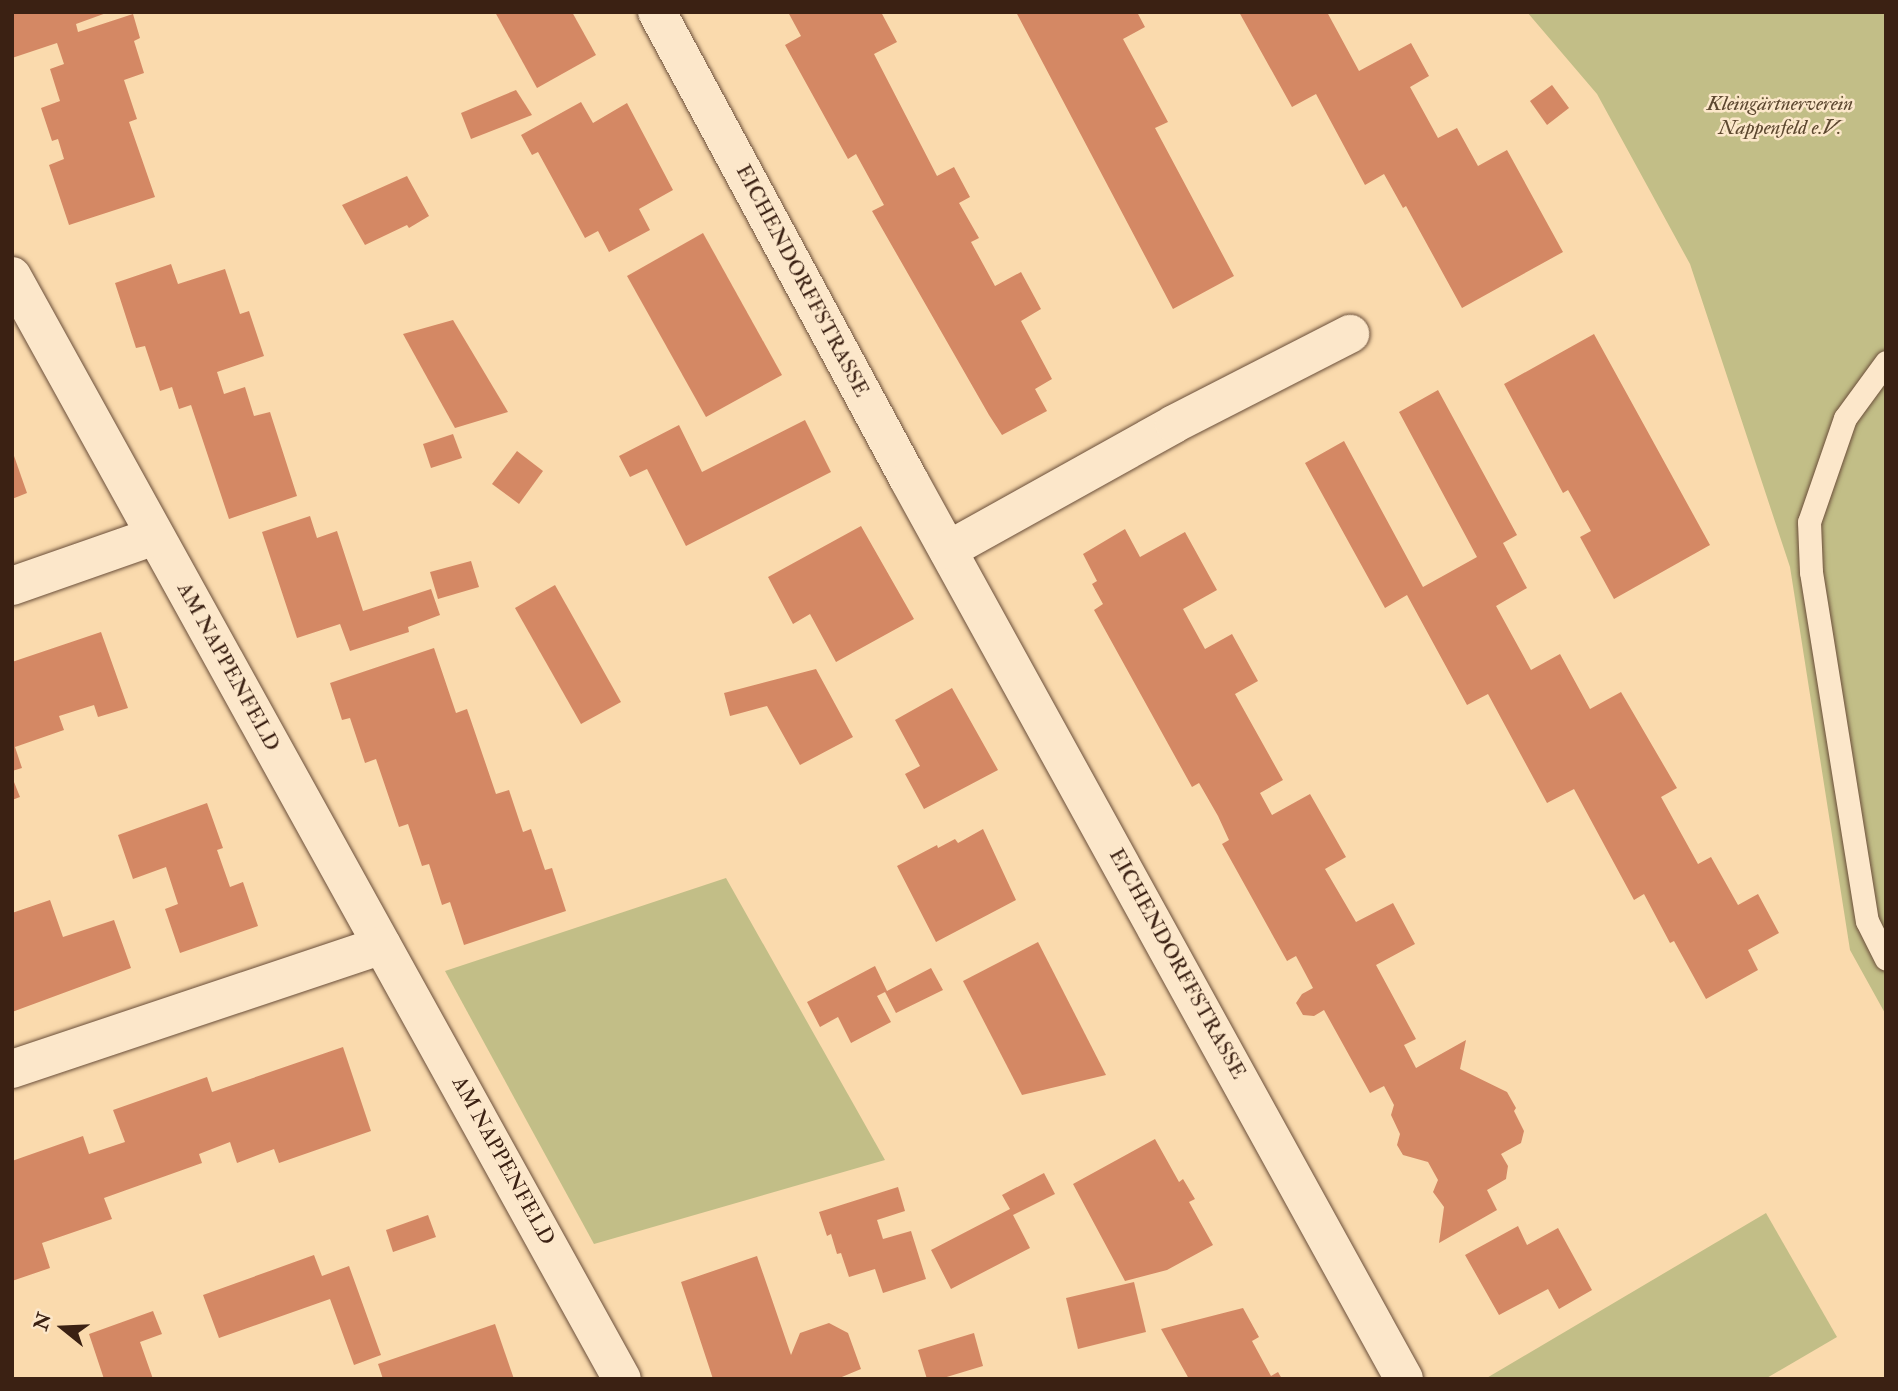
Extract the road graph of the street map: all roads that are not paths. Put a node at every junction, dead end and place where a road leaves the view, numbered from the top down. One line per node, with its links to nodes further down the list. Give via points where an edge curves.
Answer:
1 (657, 12): 6 (street, EICHENDORFFSTRASSE)
2 (12, 276): 5 (street, AM NAPPENFELD)
3 (1350, 334): 6 (street, via 1184,419)
4 (1886, 362): 9 (lane, via 1844,418 1809,522 1811,572 1867,921)
5 (155, 536): 7 (street); 8 (street, AM NAPPENFELD)
6 (948, 550): 12 (street, EICHENDORFFSTRASSE)
7 (12, 586)
8 (382, 945): 10 (street); 11 (street, AM NAPPENFELD)
9 (1886, 959)
10 (12, 1069)
11 (622, 1379)
12 (1404, 1379)

